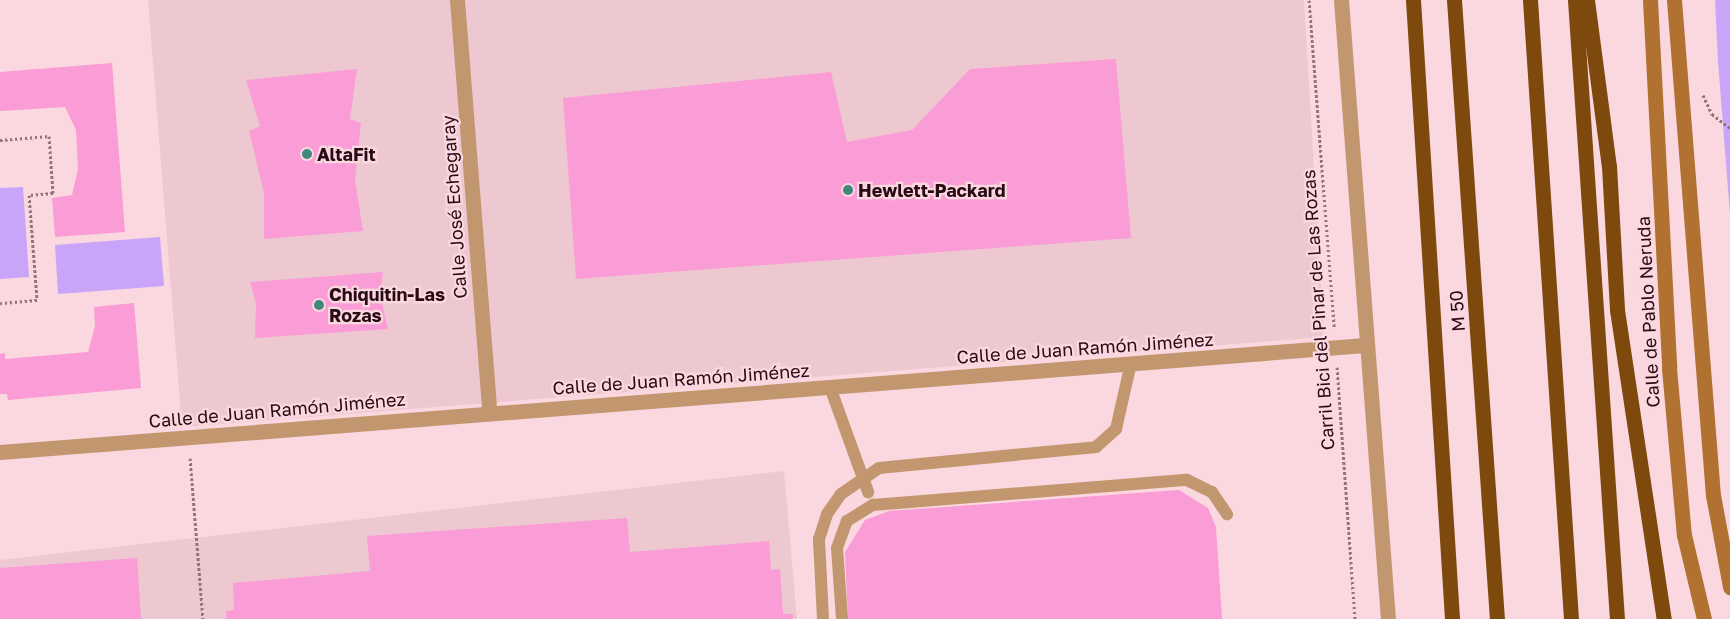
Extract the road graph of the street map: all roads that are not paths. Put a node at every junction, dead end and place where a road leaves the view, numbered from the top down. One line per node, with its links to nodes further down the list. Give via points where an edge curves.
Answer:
1 (457, 0): 13 (street, Calle José Echegaray)
2 (1341, 0): 10 (street)
3 (1413, 0): 21 (highway)
4 (1454, 0): 22 (highway, M 50)
5 (1530, 0): 23 (highway)
6 (1575, 0): 24 (highway)
7 (1587, 0): 25 (highway, via 1609,166 1617,310)
8 (1650, 0): 26 (street, Calle de Pablo Neruda, via 1669,368 1684,535)
9 (1674, 0): 17 (street, via 1713,495)
10 (1365, 345): 11 (street, Calle de Juan Ramón Jiménez); 20 (street)
11 (1131, 364): 12 (street, Calle de Juan Ramón Jiménez); 18 (lane, via 1116,429 1096,447 879,468 841,494 826,514 819,539)
12 (830, 387): 13 (street, Calle de Juan Ramón Jiménez); 15 (lane, bridge)
13 (489, 411): 14 (street, Calle de Juan Ramón Jiménez)
14 (0, 452)
15 (872, 505): 16 (lane, via 1187,480 1212,492); 19 (lane, via 847,521 837,548)
16 (1227, 514)
17 (1730, 587)
18 (823, 619)
19 (842, 619)
20 (1388, 619)
21 (1452, 619)
22 (1497, 619)
23 (1571, 619)
24 (1617, 619)
25 (1664, 619)
26 (1704, 619)

